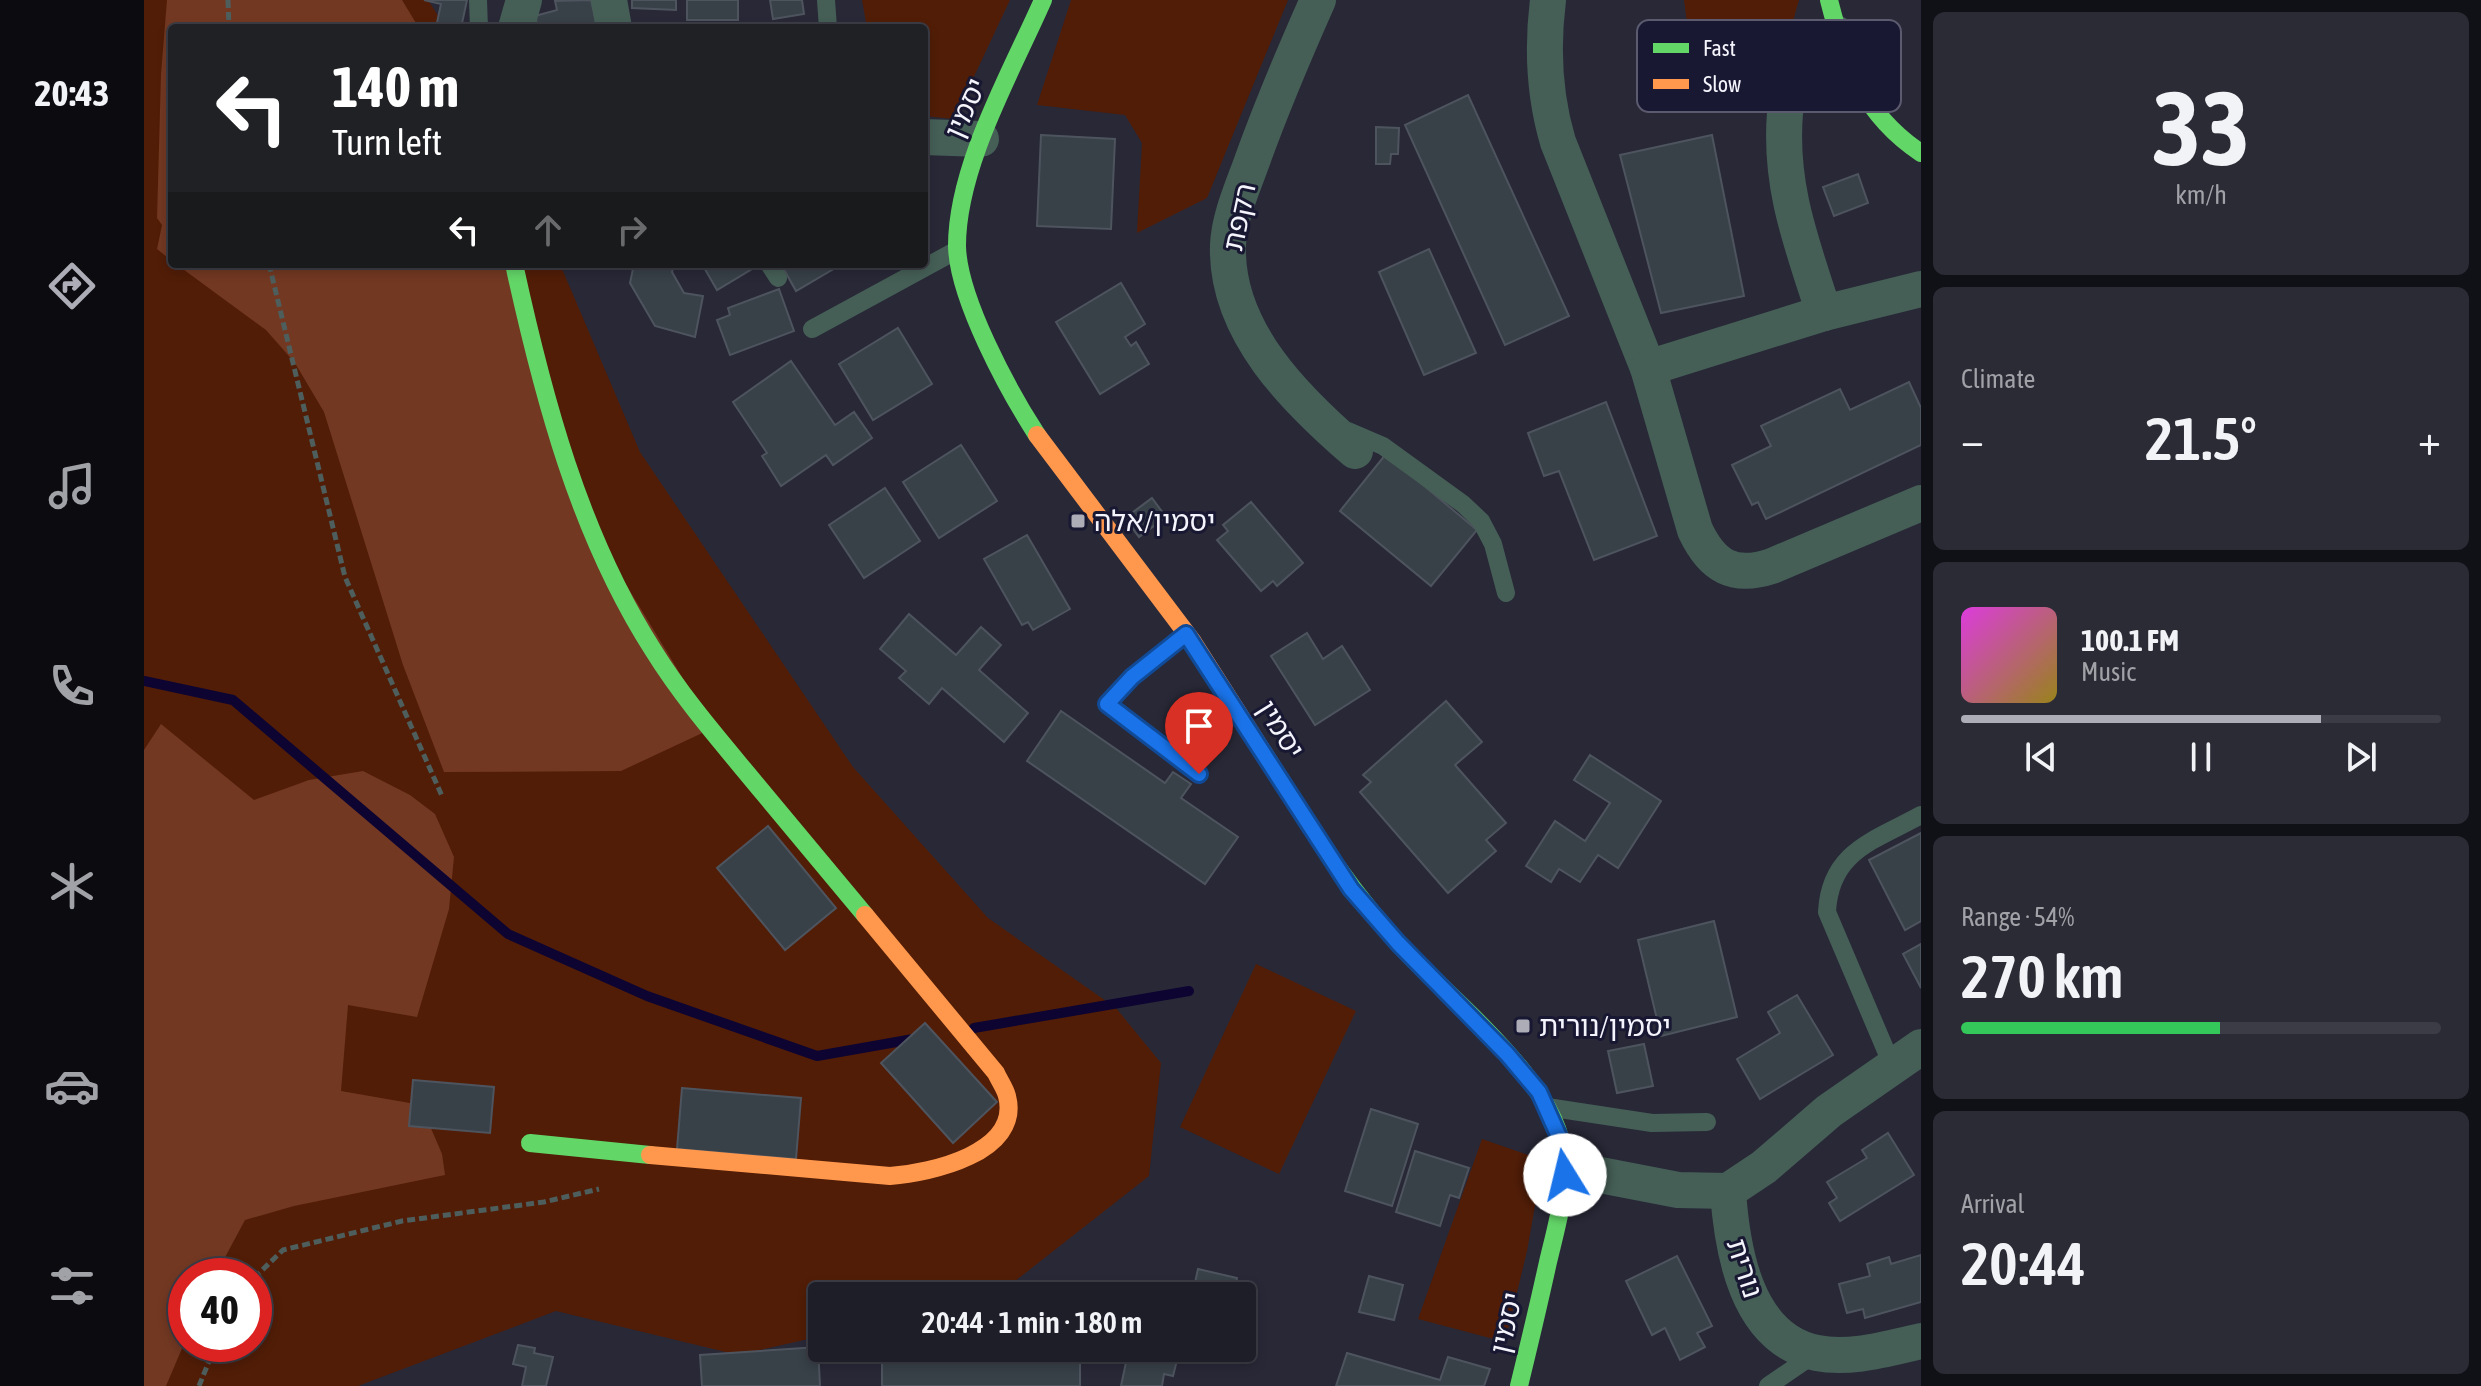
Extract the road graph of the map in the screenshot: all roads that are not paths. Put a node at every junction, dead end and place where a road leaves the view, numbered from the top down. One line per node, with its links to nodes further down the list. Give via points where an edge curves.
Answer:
1 (478, 0): 8 (lane)
2 (524, 0): 9 (street)
3 (609, 0): 10 (street)
4 (826, 0): 11 (lane)
5 (1043, 0): 15 (street, יסמין)
6 (1318, 0): 25 (street, רקפת, via 1255,153 1228,245 1232,284 1257,343 1275,372)
7 (1548, 0): 24 (street, via 1545,65 1551,119)
8 (479, 24)
9 (517, 24)
10 (613, 24)
11 (828, 24)
12 (1786, 112): 22 (street, via 1788,197)
13 (1875, 112): 16 (street)
14 (928, 137): 15 (street)
15 (981, 139): 17 (street, יסמין, via 963,188)
16 (1921, 153)
17 (957, 249): 18 (lane); 29 (street, יסמין, via 968,303 1030,425)
18 (928, 265)
19 (515, 268): 35 (street, via 576,487 637,625 687,701 996,1073 1009,1104 1003,1130 985,1148 939,1167 896,1176)
20 (923, 268): 23 (lane)
21 (1921, 289): 22 (street)
22 (1824, 313): 24 (street)
23 (812, 329)
24 (1648, 368): 27 (street, via 1695,530 1705,549 1726,567 1752,572 1772,566)
25 (1319, 419): 26 (street, רקפת); 28 (lane, via 1383,446 1463,504 1481,521 1493,544)
26 (1355, 451)
27 (1921, 503)
28 (1506, 593)
29 (1186, 634): 30 (lane, via 1107,704); 33 (street, יסמין, via 1351,889 1519,1066)
30 (1199, 774)
31 (1921, 815): 32 (lane, via 1851,853 1836,871 1828,893 1827,912)
32 (1907, 1056): 37 (street)
33 (1547, 1107): 34 (lane, via 1652,1123); 36 (street, יסמין)
34 (1707, 1122)
35 (530, 1143)
36 (1564, 1168): 37 (street, via 1678,1190); 40 (street, יסמין, via 1560,1215)
37 (1728, 1191): 39 (street, נורית, via 1737,1259 1753,1301 1779,1334)
38 (1921, 1341): 39 (street, נורית, via 1840,1355)
39 (1816, 1353): 41 (lane)
40 (1519, 1386)
41 (1768, 1386)

